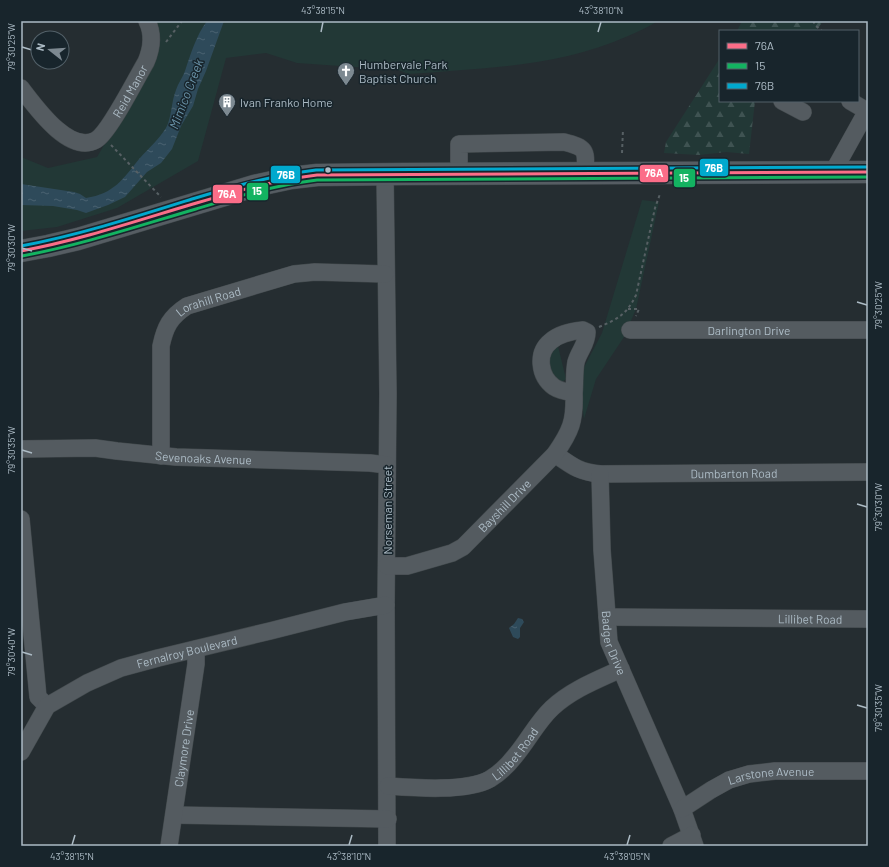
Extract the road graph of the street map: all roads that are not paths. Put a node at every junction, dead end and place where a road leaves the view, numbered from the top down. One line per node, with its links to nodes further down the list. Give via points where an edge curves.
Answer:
1 (147, 21): 2 (street, Reid Manor, via 151,30 151,51 109,125 98,139 80,143 62,133 39,111)
2 (21, 88)
3 (852, 102): 4 (street)
4 (867, 110): 5 (street)
5 (833, 172): 6 (main road); 9 (main road)
6 (868, 172)
7 (459, 173): 8 (main road); 9 (main road); 9 (street, via 459,144 564,142 583,149)
8 (385, 174): 10 (main road, via 291,178 254,186 78,239); 11 (street, Norseman Street)
9 (585, 174)
10 (21, 251)
11 (385, 274): 17 (street, Lorahill Road, via 294,274 187,306 178,312 166,327 161,346); 18 (street, Norseman Street)
12 (630, 330): 13 (street, Darlington Drive)
13 (868, 330)
14 (574, 393): 14 (street, Bayshill Drive, via 564,392 549,382 541,367 541,357 551,341 583,330 587,332 587,338 577,360); 16 (street, Bayshill Drive, via 573,420)
15 (21, 449): 17 (street, Sevenoaks Avenue, via 95,448)
16 (555, 454): 20 (street, via 582,471); 22 (street, Bayshill Drive, via 463,547 452,553 407,566)
17 (161, 456): 18 (street, Sevenoaks Avenue)
18 (387, 465): 22 (street, Norseman Street)
19 (868, 472): 20 (street, Dumbarton Road)
20 (600, 474): 24 (street, Badger Drive)
21 (21, 519): 26 (street)
22 (387, 566): 23 (street, Norseman Street)
23 (386, 605): 27 (street, Fernalroy Boulevard, via 345,612); 32 (street, Norseman Street)
24 (608, 617): 25 (street, Lillibet Road); 28 (street, Badger Drive, via 608,638)
25 (868, 618)
26 (26, 633): 29 (street, via 38,697)
27 (196, 649): 29 (street, Fernalroy Boulevard, via 121,668 87,683); 34 (street, Claymore Drive)
28 (621, 669): 32 (street, Lillibet Road, via 577,690 552,707 516,756 490,779 474,785 452,787); 33 (street, Badger Drive)
29 (47, 706): 30 (street)
30 (21, 752)
31 (868, 771): 33 (street, Larstone Avenue, via 775,771 739,776)
32 (388, 786): 35 (street, Norseman Street)
33 (682, 809): 36 (street, Badger Drive)
34 (174, 815): 35 (street); 37 (street, Claymore Drive)
35 (388, 819): 38 (street, Norseman Street)
36 (693, 841): 39 (street)
37 (169, 846)
38 (387, 846)
39 (671, 846)

